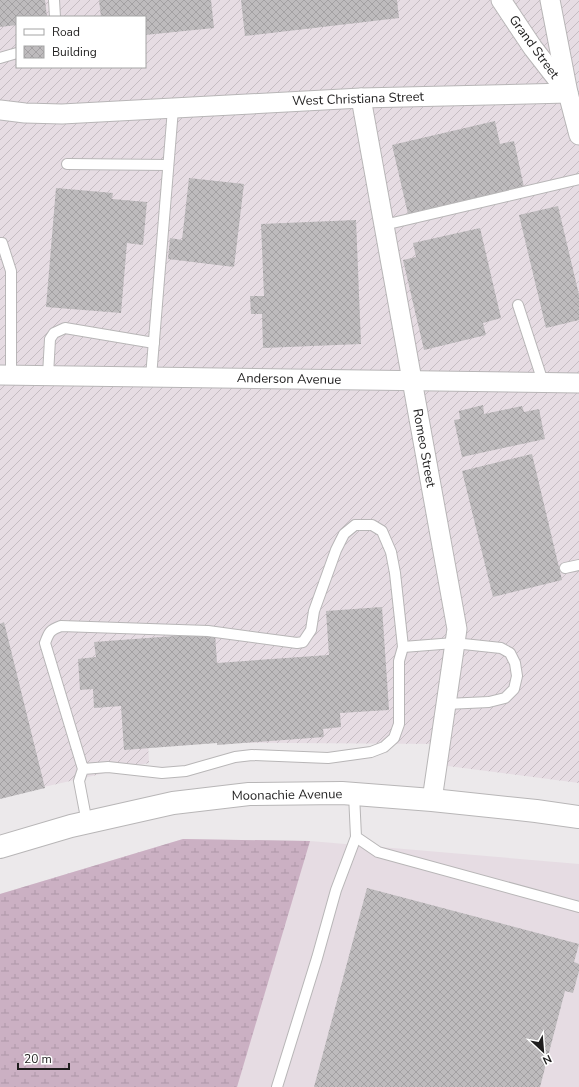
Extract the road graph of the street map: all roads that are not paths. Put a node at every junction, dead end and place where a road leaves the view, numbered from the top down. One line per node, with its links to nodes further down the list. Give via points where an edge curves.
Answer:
1 (54, 0): 4 (lane)
2 (501, 0): 7 (street, Grand Street, via 533,48)
3 (550, 0): 7 (street, Grand Street)
4 (55, 16)
5 (16, 54): 6 (lane)
6 (0, 58)
7 (568, 93): 8 (street, West Christiana Street); 11 (street, Grand Street)
8 (361, 98): 9 (street, West Christiana Street); 15 (street, Romeo Street)
9 (173, 108): 10 (street, West Christiana Street, via 62,114); 13 (lane)
10 (0, 110)
11 (579, 135)
12 (67, 164): 13 (lane)
13 (168, 165): 18 (lane)
14 (579, 179): 15 (lane)
15 (384, 225): 22 (street, Romeo Street)
16 (0, 243): 19 (lane, via 11,271)
17 (518, 305): 23 (lane)
18 (154, 343): 20 (lane, via 65,328 54,333 50,339); 21 (lane)
19 (6, 375): 20 (street, Anderson Avenue)
20 (48, 376): 21 (street, Anderson Avenue)
21 (151, 377): 22 (street, Anderson Avenue)
22 (411, 380): 23 (street, Anderson Avenue); 27 (street, Romeo Street, via 457,629)
23 (543, 382): 24 (street, Anderson Avenue)
24 (579, 383)
25 (579, 565): 26 (lane)
26 (565, 568)
27 (454, 643): 28 (lane); 29 (street, Romeo Street); 29 (lane, via 501,648 510,653 517,676 514,689 505,698 490,702)
28 (404, 648): 30 (lane, via 399,661 399,724 394,738 377,750 328,758 252,755 235,757 186,771 162,773 108,766); 30 (lane, via 391,552 382,531 372,525 355,525 344,534 314,611 311,630 303,642 208,631 61,626 52,629 45,643)
29 (446, 704): 32 (street, Romeo Street)
30 (83, 770): 34 (lane, via 79,780)
31 (354, 794): 32 (main road, Moonachie Avenue); 34 (main road, Moonachie Avenue, via 241,795 173,803); 35 (lane)
32 (432, 800): 33 (main road, Moonachie Avenue)
33 (579, 817)
34 (87, 823): 36 (main road, Moonachie Avenue)
35 (356, 838): 37 (lane, via 378,852); 38 (lane, via 336,890)
36 (0, 847)
37 (579, 907)
38 (277, 1087)

